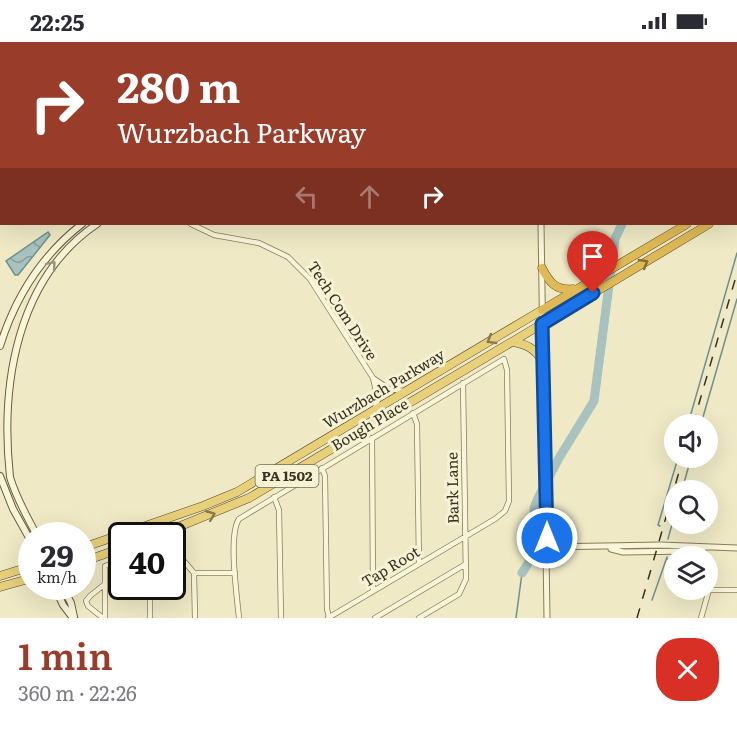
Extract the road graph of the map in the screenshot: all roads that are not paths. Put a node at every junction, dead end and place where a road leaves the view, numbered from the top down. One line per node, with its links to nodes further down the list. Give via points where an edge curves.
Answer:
1 (81, 225): 12 (main road, via 52,251 32,277)
2 (96, 225): 13 (main road, one-way to 2, via 22,313 47,271)
3 (192, 225): 15 (street, Tech Com Drive, via 214,235 269,246 296,262)
4 (541, 225): 7 (street)
5 (685, 225): 8 (highway, Wurzbach Parkway / PA 1502)
6 (707, 225): 10 (highway, Wurzbach Parkway / PA 1502, one-way to 6)
7 (542, 268): 8 (highway, via 554,287); 9 (street)
8 (577, 288): 9 (highway, Wurzbach Parkway / PA 1502)
9 (542, 310): 10 (street); 17 (highway, Wurzbach Parkway / PA 1502, one-way to 17)
10 (542, 324): 11 (highway, Wurzbach Parkway / PA 1502); 14 (street)
11 (512, 342): 14 (highway, via 524,343); 29 (highway, Wurzbach Parkway / PA 1502, one-way to 11, via 249,498)
12 (0, 346)
13 (9, 349)
14 (542, 360): 32 (street)
15 (373, 378): 17 (street, Tech Com Drive, via 389,389); 19 (street, Tech Com Drive, via 378,400)
16 (463, 383): 20 (street, Bough Place); 26 (street, Bough Place, via 504,359 509,501); 30 (street, Bark Lane)
17 (408, 391): 19 (highway, Wurzbach Parkway / PA 1502)
18 (1, 398): 21 (main road)
19 (374, 411): 31 (highway, Wurzbach Parkway / PA 1502, via 237,492)
20 (413, 413): 22 (street, Bough Place); 35 (street, via 417,424)
21 (1, 430): 28 (main road, via 9,475)
22 (372, 438): 23 (street, Bough Place); 47 (street)
23 (322, 468): 25 (street, Bough Place); 57 (street)
24 (0, 476): 27 (main road)
25 (274, 497): 40 (street, Bough Place, via 235,524); 56 (street, via 279,510)
26 (505, 511): 30 (street, Tap Root)
27 (21, 522)
28 (30, 522)
29 (186, 524)
30 (466, 536): 35 (street, Tap Root); 36 (street, Bark Lane)
31 (96, 543)
32 (546, 548): 33 (street); 60 (street)
33 (737, 548)
34 (186, 564): 39 (street)
35 (419, 564): 47 (street, Tap Root)
36 (466, 564): 58 (street); 59 (street, Bark Lane, via 461,592)
37 (108, 566): 43 (street)
38 (18, 571): 41 (highway)
39 (194, 573): 40 (street); 54 (street)
40 (235, 573): 55 (street)
41 (0, 576)
42 (18, 582): 44 (highway)
43 (105, 584): 52 (street); 52 (street, via 86,601)
44 (0, 587)
45 (718, 590): 46 (street)
46 (737, 590)
47 (373, 591): 57 (street, Tap Root)
48 (69, 600): 51 (main road)
49 (150, 600): 53 (street)
50 (706, 600): 61 (street)
51 (74, 618)
52 (104, 618)
53 (150, 618)
54 (195, 618)
55 (239, 618)
56 (281, 618)
57 (329, 618)
58 (375, 618)
59 (419, 618)
60 (547, 618)
61 (701, 618)

